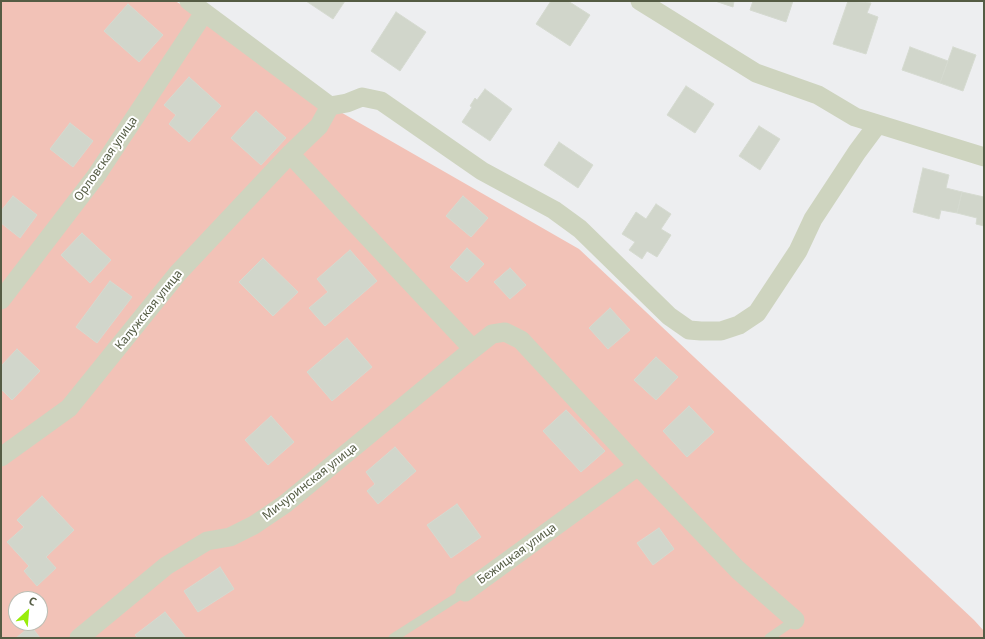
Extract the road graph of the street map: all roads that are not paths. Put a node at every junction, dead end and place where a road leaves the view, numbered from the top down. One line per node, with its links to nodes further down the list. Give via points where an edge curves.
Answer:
1 (189, 1): 3 (street)
2 (640, 1): 5 (street, via 756,73 818,95 855,117)
3 (204, 13): 4 (street); 8 (street, Орловская улица, via 96,176)
4 (330, 106): 5 (street, via 362,97 381,101 482,171 565,218 580,229 669,316 690,330 701,331 721,331 739,325 757,313 798,252 813,219); 6 (street, Калужская улица, via 319,126)
5 (877, 125): 7 (street)
6 (290, 154): 9 (street); 10 (street, Калужская улица, via 178,274 69,408)
7 (984, 157)
8 (1, 300)
9 (473, 349): 11 (street, Мичуринская улица, via 492,334 505,332 521,340); 14 (street, Мичуринская улица, via 285,504 254,525 230,537 207,541 166,566)
10 (1, 457)
11 (638, 466): 12 (street, Бежицкая улица); 13 (street, Мичуринская улица, via 738,570)
12 (465, 592): 15 (lane, Бежицкая улица)
13 (795, 620): 16 (lane)
14 (79, 638)
15 (393, 638)
16 (769, 638)

